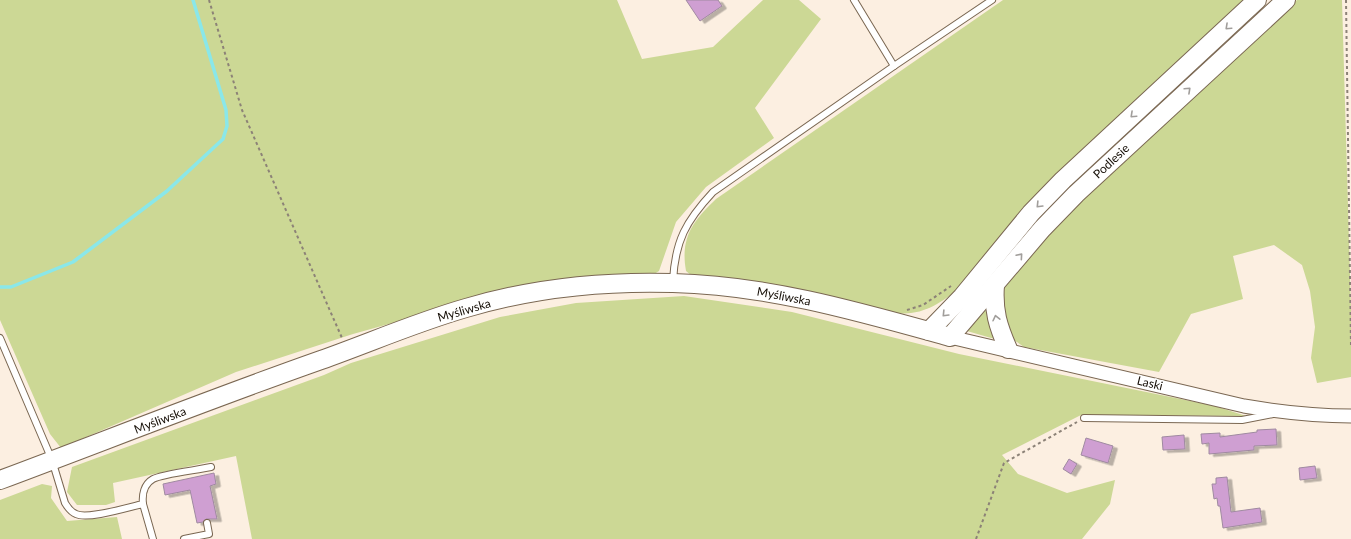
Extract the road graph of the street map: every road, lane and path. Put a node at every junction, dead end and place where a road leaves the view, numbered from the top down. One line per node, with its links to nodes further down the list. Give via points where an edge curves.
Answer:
1 (209, 0): 15 (path, via 242,110)
2 (854, 0): 7 (lane)
3 (992, 0): 7 (lane)
4 (1256, 0): 10 (street, Podlesie, one-way to 10, via 1062,180 1031,212)
5 (1286, 0): 9 (street, Podlesie, one-way to 5, via 1076,194)
6 (1346, 0): 14 (path)
7 (894, 66): 8 (lane, via 713,192 686,226 676,254)
8 (673, 283): 11 (street, Myśliwska, via 725,286 778,294); 15 (street, Myśliwska, via 609,284 517,296 467,308)
9 (994, 285): 10 (street, Podlesie); 16 (street, one-way to 9, via 997,325)
10 (969, 302): 11 (street, Podlesie, one-way to 11); 12 (street, Podlesie)
11 (929, 331): 12 (street, Myśliwska)
12 (950, 337): 16 (street, Laski)
13 (0, 338): 20 (lane)
14 (1351, 346)
15 (348, 350): 20 (street, Myśliwska)
16 (1008, 350): 17 (street, Laski)
17 (1282, 413): 18 (street, Laski); 19 (lane, via 1242,420)
18 (1351, 416)
19 (1084, 418): 27 (path, via 1004,463)
20 (52, 460): 22 (street, Myśliwska); 23 (lane, via 65,503 77,515 88,516)
21 (211, 467): 23 (lane, via 154,479 145,489)
22 (0, 480)
23 (143, 504): 25 (lane)
24 (207, 522): 26 (lane, via 209,534)
25 (153, 539)
26 (184, 539)
27 (976, 539)

